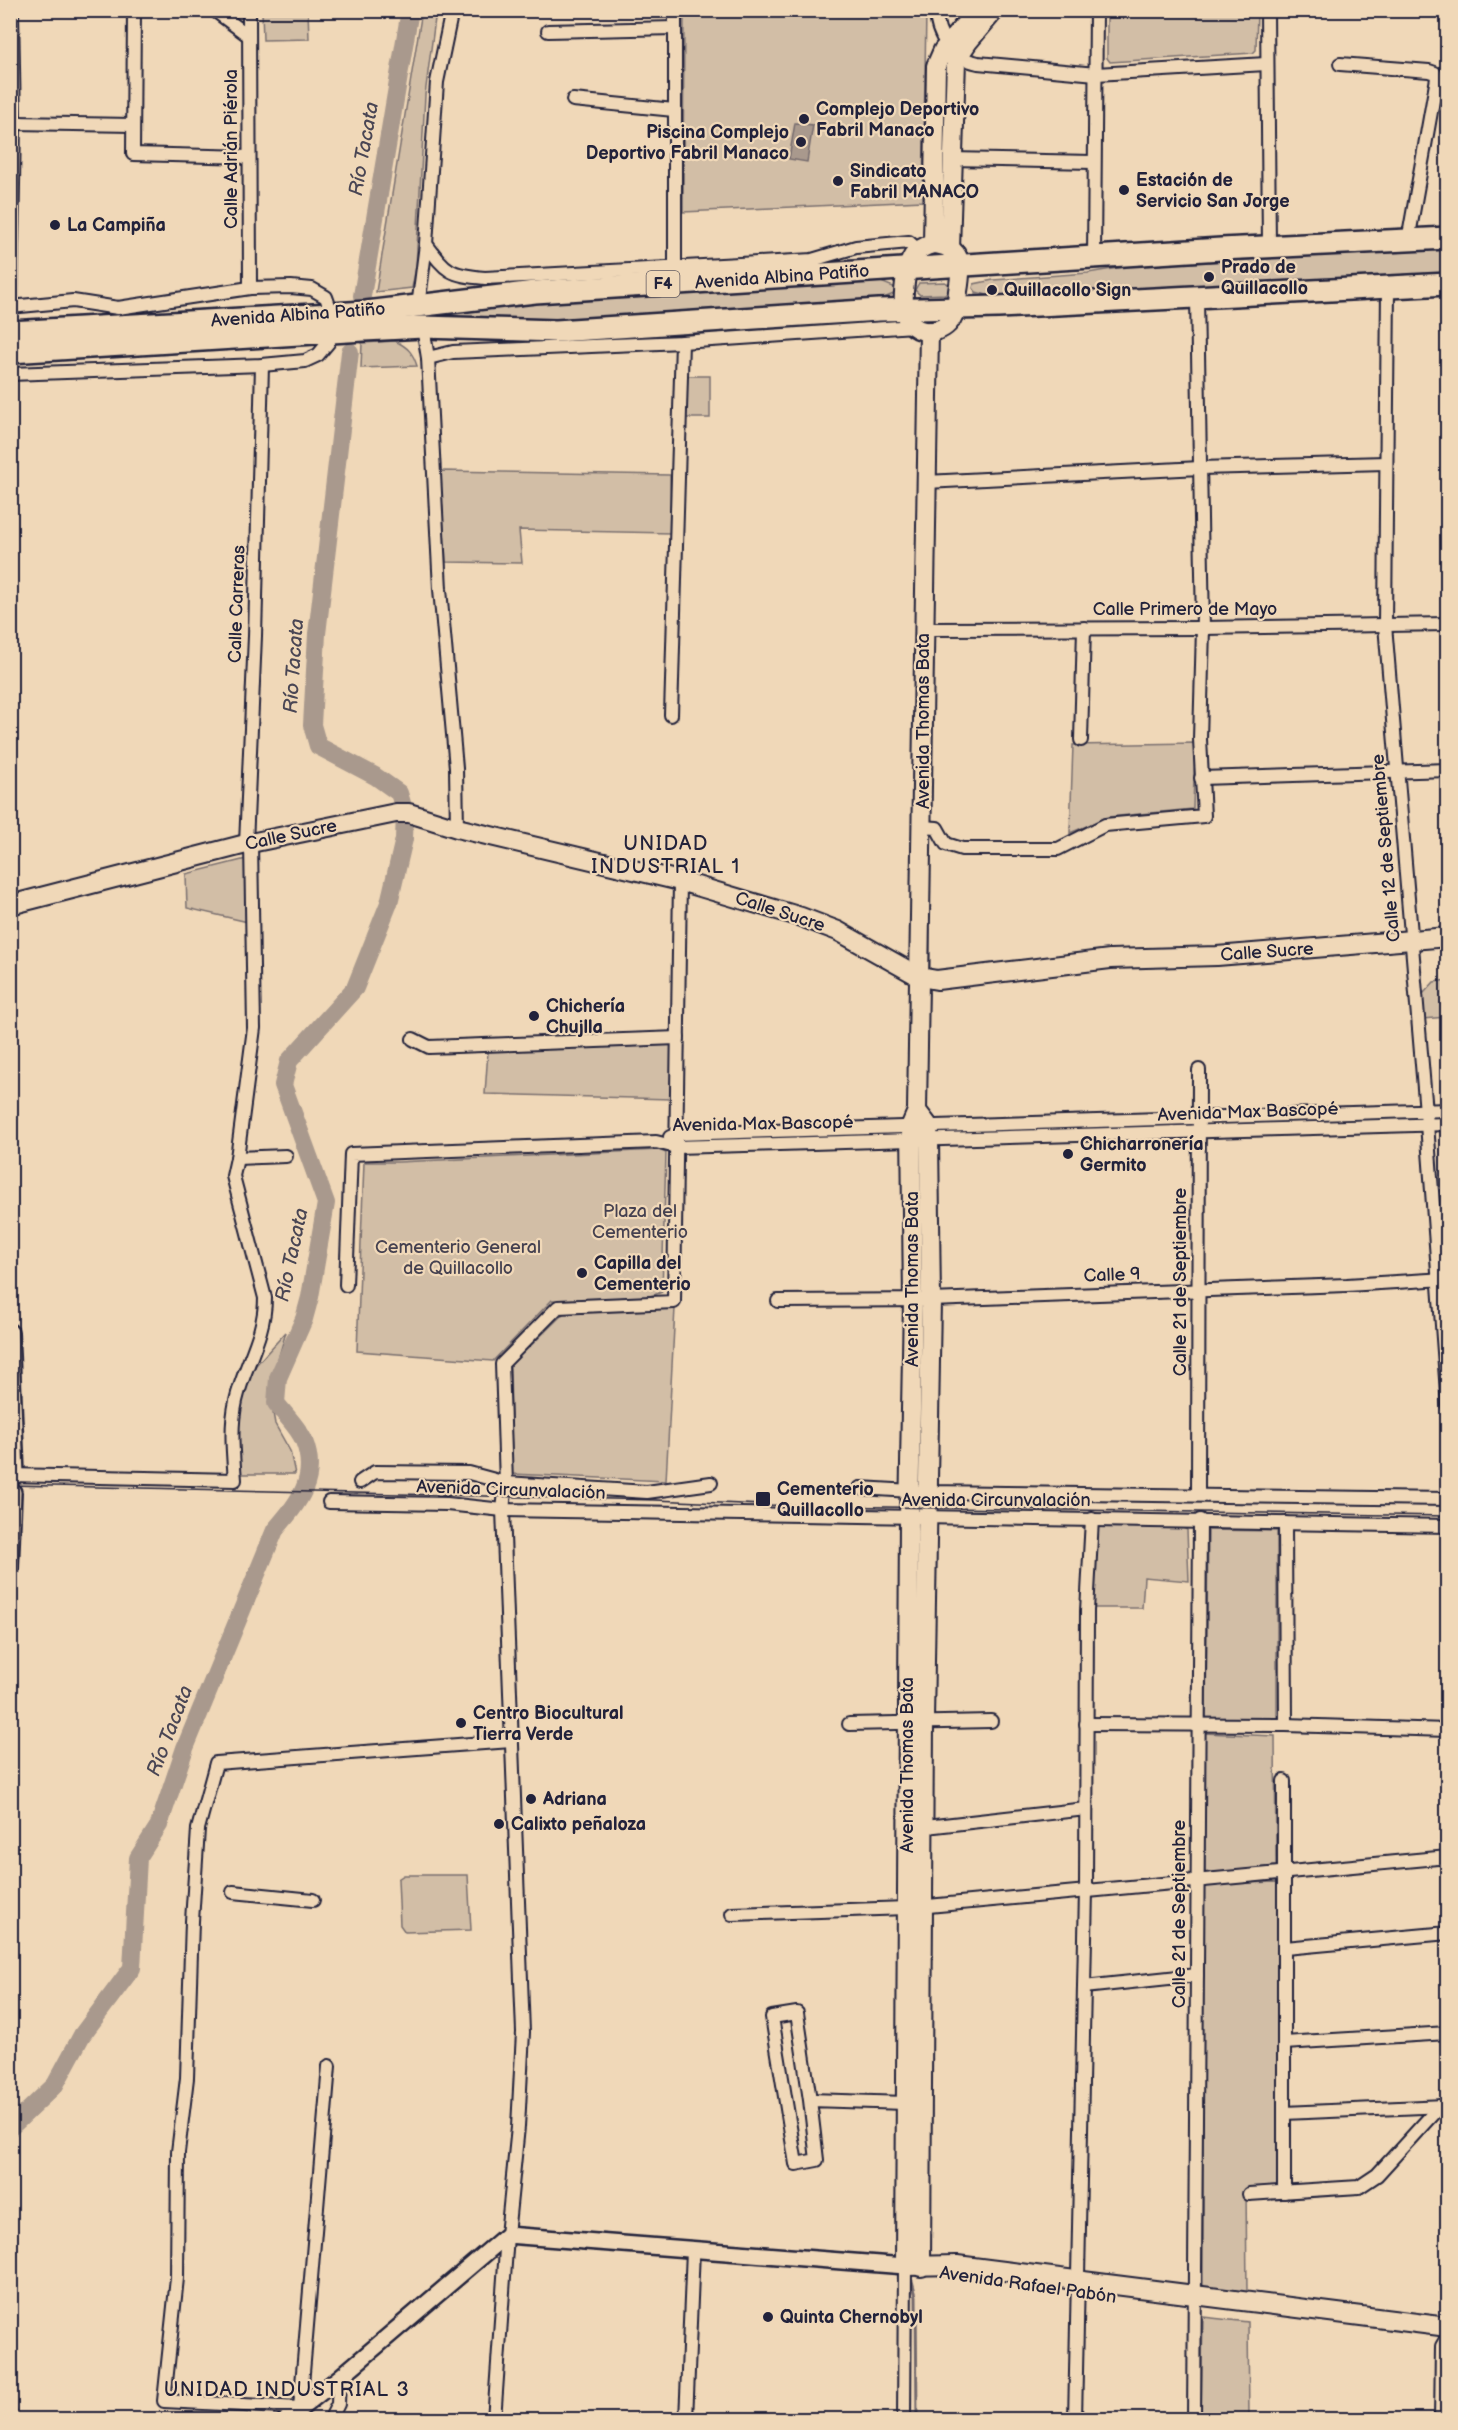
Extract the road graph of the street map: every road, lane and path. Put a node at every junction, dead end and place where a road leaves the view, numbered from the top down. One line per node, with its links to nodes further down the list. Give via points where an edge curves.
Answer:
1 (12, 10): 21 (street)
2 (134, 10): 22 (street)
3 (214, 10): 14 (street)
4 (249, 10): 14 (street, Calle Adrián Piérola)
5 (452, 10): 28 (street, via 437,82)
6 (675, 10): 12 (street)
7 (936, 10): 15 (street, via 938,33)
8 (977, 10): 15 (main road)
9 (995, 10): 15 (main road)
10 (1096, 10): 18 (street)
11 (1267, 10): 16 (street)
12 (674, 27): 13 (street); 20 (street)
13 (548, 31)
14 (249, 36): 23 (street, Calle Adrián Piérola)
15 (953, 51): 18 (street, via 978,63); 24 (main road, via 956,60); 30 (main road, via 939,57 934,78)
16 (1266, 64): 18 (street); 29 (street)
17 (1340, 64): 27 (street, via 1429,71 1437,78)
18 (1096, 74): 25 (street)
19 (573, 100): 20 (street)
20 (674, 110): 33 (street)
21 (14, 123): 22 (street); 38 (street)
22 (133, 125): 23 (street, via 133,154)
23 (249, 157): 36 (street, Calle Adrián Piérola)
24 (951, 159): 25 (street); 30 (main road)
25 (1094, 162): 31 (street)
26 (1448, 238): 27 (highway, Avenida Albina Patiño / F4)
27 (1408, 241): 29 (highway, Avenida Albina Patiño / F4)
28 (426, 244): 33 (street, via 448,271 461,276); 40 (street)
29 (1269, 246): 31 (highway, Avenida Albina Patiño / F4)
30 (927, 253): 32 (highway, Avenida Albina Patiño / F4); 32 (main road, via 958,257); 33 (street, via 909,242 856,248 812,260); 40 (highway, Avenida Albina Patiño / F4, via 535,292); 41 (main road, Avenida Thomas Bata)
31 (1094, 258): 32 (highway, Avenida Albina Patiño / F4)
32 (962, 267): 39 (main road)
33 (675, 269)
34 (1448, 284): 35 (highway, Avenida Albina Patiño / F4)
35 (1388, 287): 37 (highway, Avenida Albina Patiño / F4); 49 (street, Calle 12 de Septiembre)
36 (249, 288): 38 (street, via 118,308 73,301); 42 (street, via 312,289 326,297)
37 (1197, 298): 39 (highway, Avenida Albina Patiño / F4); 50 (street)
38 (11, 307)
39 (956, 308): 41 (highway, Avenida Albina Patiño / F4); 41 (main road, via 951,320 939,330)
40 (421, 317): 41 (highway, Avenida Albina Patiño / F4, via 556,331); 42 (highway, Avenida Albina Patiño / F4); 46 (street)
41 (915, 322): 44 (street); 51 (main road, Avenida Thomas Bata)
42 (333, 323): 43 (highway, Avenida Albina Patiño / F4); 45 (highway, Avenida Albina Patiño / F4); 47 (street, via 328,343 318,355 304,361)
43 (10, 332)
44 (682, 342): 46 (street, via 453,352); 57 (street)
45 (10, 352)
46 (428, 358): 62 (street)
47 (262, 365): 48 (street); 64 (street, Calle Carreras)
48 (10, 374)
49 (1386, 463): 50 (street); 53 (street, Calle 12 de Septiembre)
50 (1200, 468): 51 (street); 55 (street)
51 (926, 482): 56 (main road, Avenida Thomas Bata)
52 (1448, 624): 53 (street, Calle Primero de Mayo)
53 (1384, 625): 55 (street, Calle Primero de Mayo); 60 (street, Calle 12 de Septiembre)
54 (1084, 628): 55 (street, Calle Primero de Mayo); 56 (street, Calle Primero de Mayo); 58 (street)
55 (1203, 628): 61 (street)
56 (924, 629): 63 (main road, Avenida Thomas Bata)
57 (672, 715)
58 (1081, 740)
59 (1448, 770): 60 (street)
60 (1398, 772): 61 (street); 68 (street, Calle 12 de Septiembre)
61 (1201, 777): 63 (street, via 1204,816 1105,825 1058,849 962,849 946,844 937,828)
62 (457, 828): 64 (main road, Calle Sucre, via 402,813); 65 (main road, Calle Sucre)
63 (922, 828): 69 (main road, Avenida Thomas Bata)
64 (249, 844): 66 (main road, Calle Sucre); 82 (street, Calle Carreras, via 254,1028)
65 (680, 881): 69 (main road, Calle Sucre, via 801,917 838,932); 70 (street)
66 (10, 905)
67 (1448, 937): 68 (main road, Calle Sucre)
68 (1412, 940): 69 (main road, Calle Sucre, via 1217,956 1110,959 937,980); 73 (street, Calle 12 de Septiembre)
69 (920, 977): 78 (main road, Avenida Thomas Bata)
70 (678, 1038): 71 (street, via 429,1047); 80 (street)
71 (413, 1039)
72 (1199, 1070): 75 (street, Calle 21 de Septiembre)
73 (1426, 1110): 74 (street, Avenida Max Bascopé); 75 (street, Avenida Max Bascopé); 76 (street, Calle 12 de Septiembre)
74 (1448, 1110)
75 (1198, 1119): 78 (street, Avenida Max Bascopé); 79 (street, Calle 21 de Septiembre)
76 (1427, 1124): 77 (street, Avenida Max Bascopé); 79 (street, Avenida Max Bascopé); 83 (street, Calle 12 de Septiembre)
77 (1448, 1124)
78 (919, 1128): 79 (street, Avenida Max Bascopé); 80 (street, Avenida Max Bascopé); 87 (main road, Avenida Thomas Bata)
79 (1198, 1132): 85 (street, Calle 21 de Septiembre)
80 (676, 1141): 84 (street, Avenida Max Bascopé, via 351,1154); 92 (street, via 674,1302 558,1307 502,1364)
81 (286, 1156): 82 (street)
82 (237, 1158): 90 (street, Calle Carreras, via 232,1176 265,1298 265,1319 236,1399 231,1432 235,1480)
83 (1443, 1279): 85 (street, Calle 9); 89 (street, Calle 12 de Septiembre)
84 (346, 1285)
85 (1198, 1289): 87 (street, Calle 9); 98 (street, Calle 21 de Septiembre)
86 (778, 1301): 87 (street, Calle 9)
87 (922, 1301): 95 (main road, Avenida Thomas Bata); 97 (main road, Avenida Thomas Bata)
88 (10, 1332): 90 (street)
89 (1448, 1406)
90 (13, 1475): 96 (street)
91 (360, 1482): 92 (street, Avenida Circunvalación, via 375,1472 470,1473)
92 (506, 1483): 93 (street, Avenida Circunvalación, via 647,1492); 101 (street)
93 (711, 1483)
94 (860, 1488): 95 (street, Avenida Circunvalación)
95 (909, 1491): 97 (street, Avenida Circunvalación); 102 (main road, Avenida Thomas Bata)
96 (12, 1492): 108 (street)
97 (929, 1492): 98 (street, Avenida Circunvalación); 103 (main road, Avenida Thomas Bata)
98 (1198, 1495): 99 (street, Avenida Circunvalación)
99 (1448, 1499)
100 (329, 1502): 101 (street, Avenida Circunvalación, via 447,1504)
101 (503, 1510): 102 (street, Avenida Circunvalación); 116 (street)
102 (909, 1518): 103 (street, Avenida Circunvalación); 109 (main road, Avenida Thomas Bata)
103 (928, 1518): 104 (street, Avenida Circunvalación); 109 (main road, Avenida Thomas Bata)
104 (1092, 1519): 105 (street, Avenida Circunvalación); 112 (street)
105 (1200, 1520): 106 (street, Avenida Circunvalación); 114 (street, Calle 21 de Septiembre)
106 (1285, 1523): 107 (street, Avenida Circunvalación); 113 (street)
107 (1448, 1527)
108 (10, 1569)
109 (916, 1721): 110 (street); 111 (street); 119 (main road, Avenida Thomas Bata)
110 (992, 1721)
111 (849, 1724)
112 (1086, 1724): 114 (street); 118 (street)
113 (1286, 1725): 114 (street); 115 (street)
114 (1198, 1726): 122 (street, Calle 21 de Septiembre)
115 (1448, 1730)
116 (511, 1741): 141 (street, via 522,2032 518,2127); 148 (street, via 216,1763 198,1829 187,2078 178,2152 177,2278 164,2401)
117 (1284, 1781): 121 (street)
118 (1086, 1809): 119 (street); 123 (street)
119 (915, 1828): 126 (main road, Avenida Thomas Bata)
120 (1448, 1857): 121 (street)
121 (1285, 1872): 122 (street); 129 (street)
122 (1198, 1880): 123 (street); 130 (street, Calle 21 de Septiembre)
123 (1086, 1890): 126 (street); 131 (street)
124 (233, 1892): 125 (street)
125 (313, 1900)
126 (916, 1907): 127 (street); 136 (main road, Avenida Thomas Bata); 143 (main road, Avenida Thomas Bata)
127 (732, 1914)
128 (1448, 1933): 129 (street)
129 (1285, 1948): 133 (street)
130 (1197, 1975): 131 (street); 145 (street, Calle 21 de Septiembre)
131 (1084, 1987): 144 (street)
132 (1448, 2033): 133 (street)
133 (1284, 2043): 138 (street)
134 (329, 2066): 148 (street)
135 (810, 2100): 135 (street, via 817,2160 796,2164 772,2017 797,2013); 136 (street)
136 (906, 2103): 143 (main road, Avenida Thomas Bata)
137 (1444, 2106): 138 (street); 139 (street, via 1377,2175 1359,2187)
138 (1284, 2113): 139 (street)
139 (1284, 2192): 140 (street)
140 (1250, 2194)
141 (507, 2235): 142 (street); 147 (street); 151 (street)
142 (693, 2250): 143 (street); 152 (street)
143 (913, 2267): 144 (main road, Avenida Rafael Pabón, via 957,2265); 153 (street, Avenida Thomas Bata)
144 (1078, 2287): 145 (main road, Avenida Rafael Pabón); 154 (street)
145 (1195, 2303): 146 (main road, Avenida Rafael Pabón); 155 (street, Calle 21 de Septiembre)
146 (1447, 2335): 156 (street, via 1442,2346)
147 (339, 2378): 148 (street); 150 (street, via 338,2404)
148 (300, 2408): 149 (street)
149 (286, 2420)
150 (330, 2420)
151 (494, 2420)
152 (686, 2420)
153 (904, 2420)
154 (1075, 2420)
155 (1194, 2420)
156 (1441, 2420)

